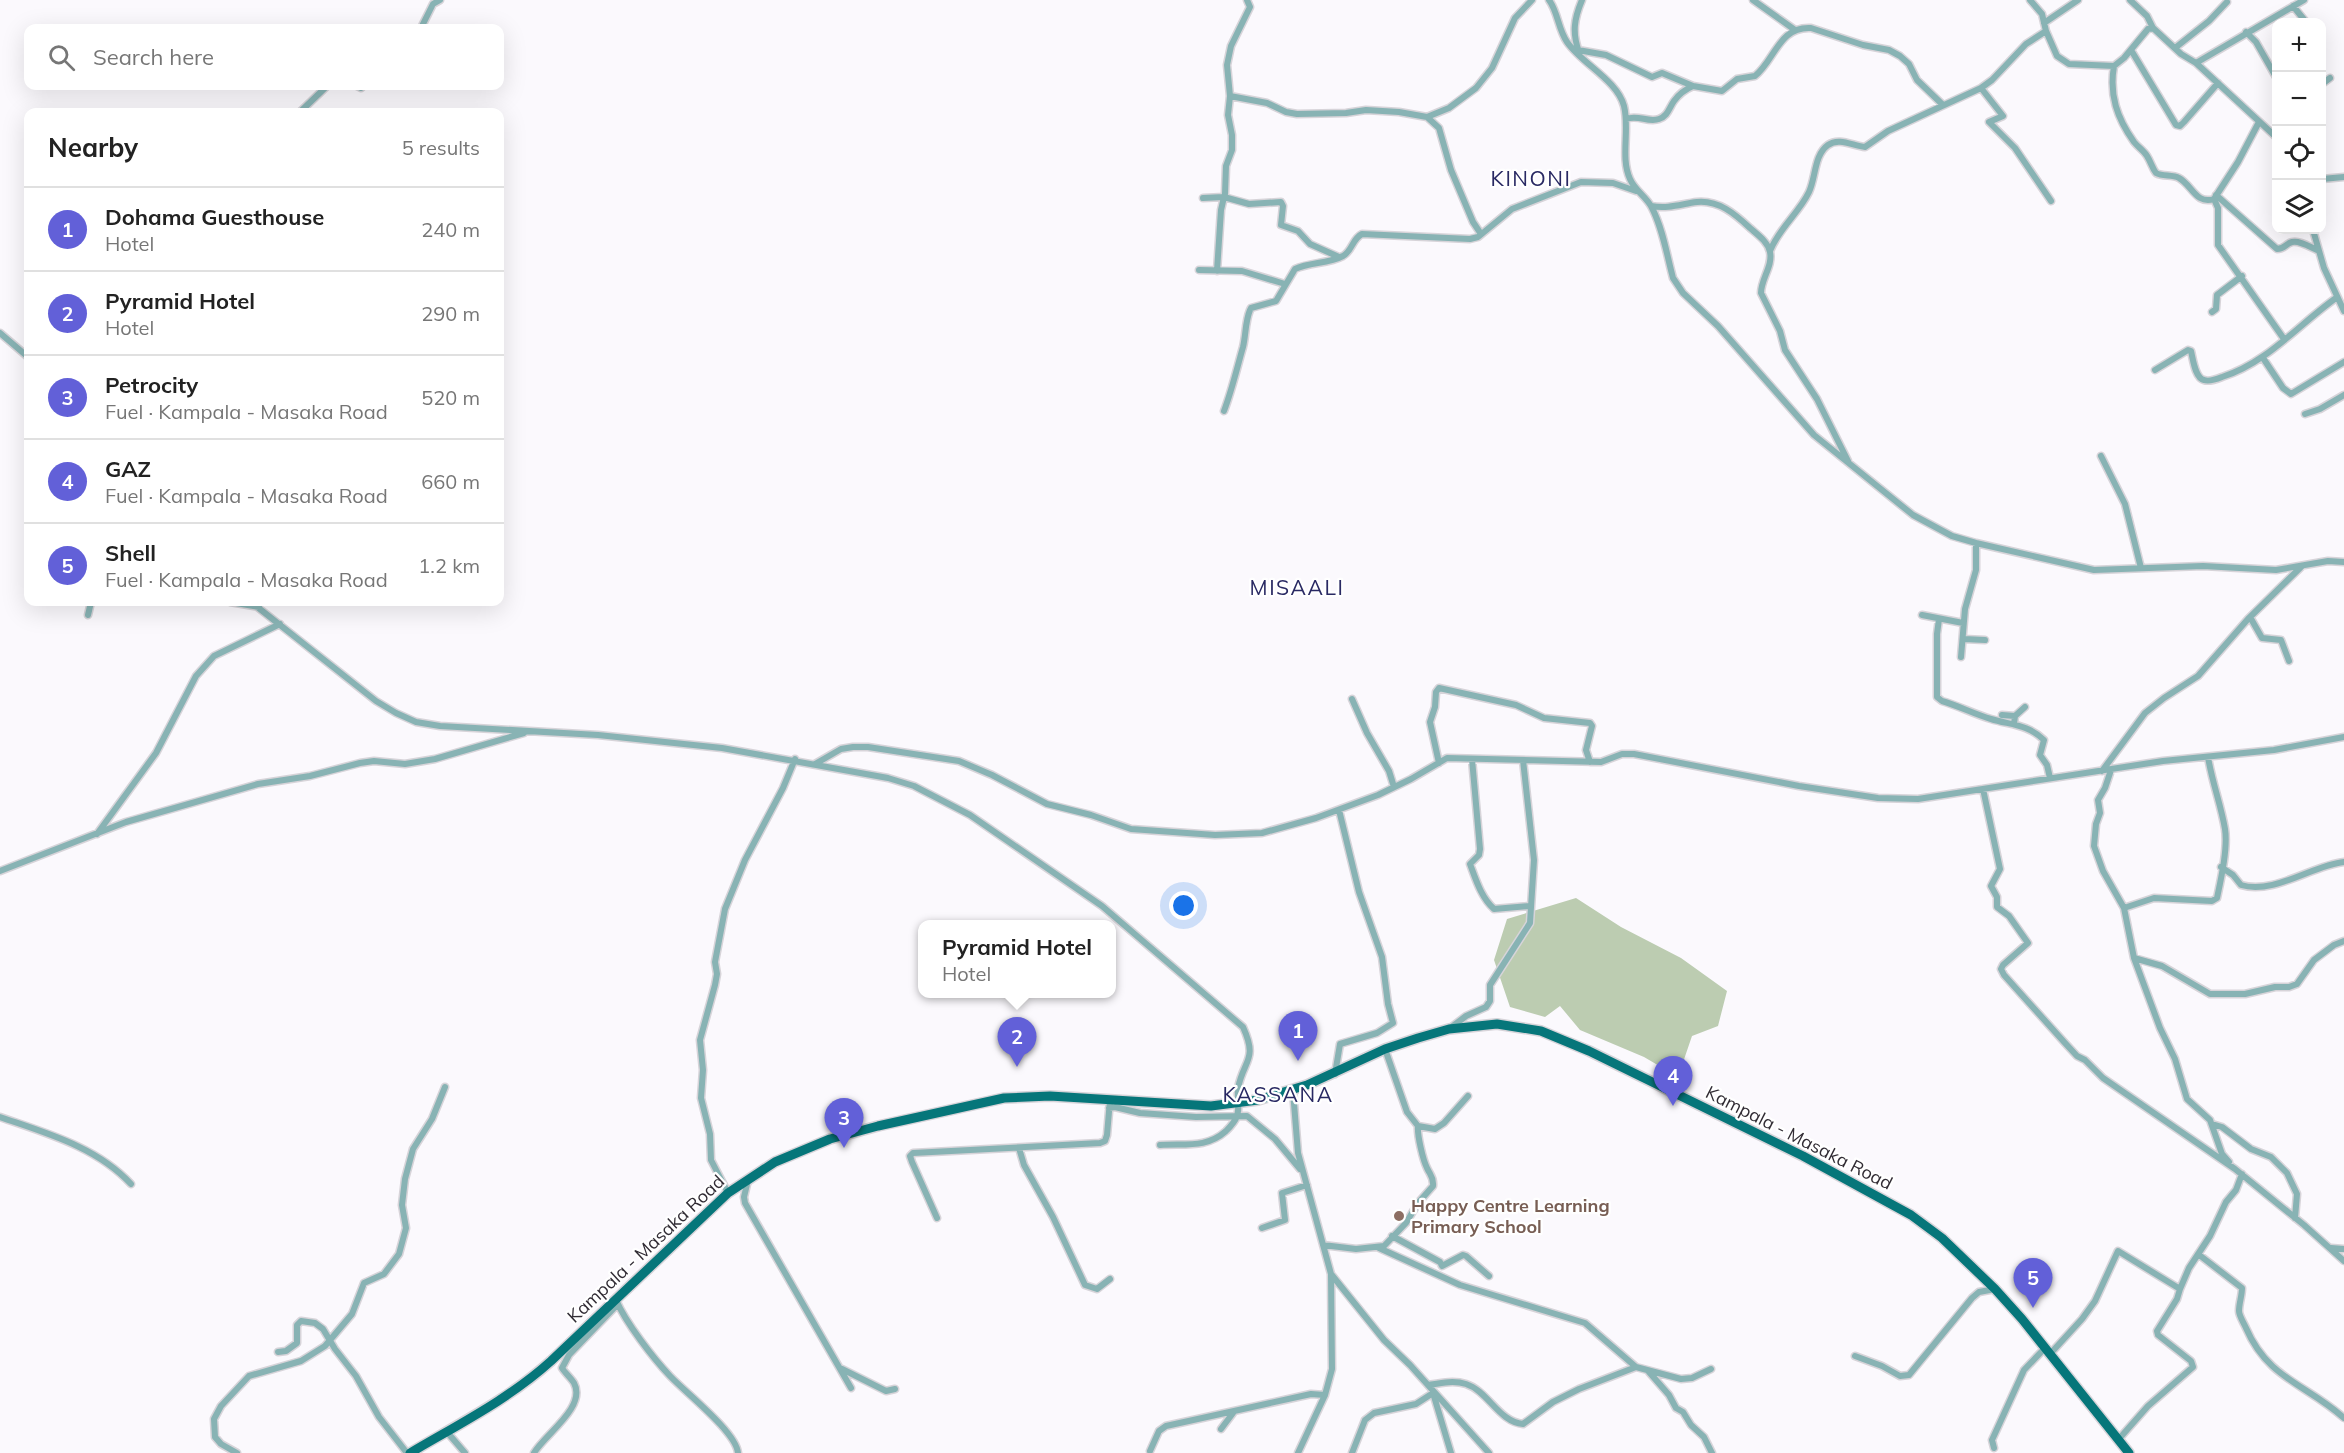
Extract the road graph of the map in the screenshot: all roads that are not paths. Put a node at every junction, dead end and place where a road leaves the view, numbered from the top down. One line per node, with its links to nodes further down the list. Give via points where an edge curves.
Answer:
1 (440, 0): 16 (street, via 433,4)
2 (1257, 0): 12 (street)
3 (1532, 0): 37 (street, via 1515,18 1492,68 1476,88 1449,108)
4 (1549, 0): 24 (street, via 1566,40)
5 (1582, 0): 22 (street, via 1574,27)
6 (1753, 0): 18 (street)
7 (2030, 0): 15 (street)
8 (2078, 0): 15 (street)
9 (2130, 0): 17 (street)
10 (2304, 0): 13 (street)
11 (2227, 2): 21 (street)
12 (1249, 3): 34 (street, via 1227,65)
13 (2293, 6): 14 (street); 20 (street)
14 (2303, 18)
15 (2044, 23): 19 (street)
16 (422, 24)
17 (2153, 27): 21 (street); 23 (street)
18 (1795, 30): 31 (street, via 1780,42 1755,76 1737,80 1722,90); 35 (street, via 1810,28 1889,50 1909,64 1917,80)
19 (2046, 32): 26 (street, via 2064,63); 32 (street, via 2026,44)
20 (2247, 32): 25 (street); 27 (street)
21 (2175, 48): 25 (street)
22 (1578, 50): 24 (street); 31 (street, via 1606,55 1652,77 1662,73)
23 (2131, 50): 26 (street); 30 (street, via 2176,125 2180,126)
24 (1581, 58): 38 (street, via 1620,95)
25 (2196, 63): 30 (street)
26 (2114, 66): 45 (street, via 2113,102 2154,170 2159,175 2180,178 2199,198)
27 (2274, 72)
28 (2330, 78): 29 (street)
29 (2326, 81)
30 (2218, 83): 39 (street)
31 (1693, 86): 38 (street, via 1680,94 1660,119)
32 (1981, 88): 35 (street); 47 (street, via 2003,116 1989,122 2016,148)
33 (323, 90): 36 (street)
34 (1230, 96): 37 (street, via 1297,114 1366,110); 44 (street, via 1232,150 1226,166)
35 (1943, 105): 52 (street, via 1888,131 1865,147 1839,141 1828,145 1818,158 1808,193)
36 (304, 108)
37 (1427, 117): 49 (street, via 1439,128 1451,170)
38 (1626, 119): 43 (street, via 1626,168)
39 (2259, 122): 40 (street); 45 (street)
40 (2272, 133)
41 (2344, 177): 42 (street)
42 (2326, 179)
43 (1636, 191): 48 (street); 49 (street, via 1613,183 1581,182 1512,208)
44 (1224, 197): 46 (street); 53 (street, via 1250,204 1281,202 1281,225); 55 (street)
45 (2215, 197): 51 (street, via 2277,249 2296,242); 56 (street, via 2218,245)
46 (1203, 198)
47 (2051, 201)
48 (1652, 206): 52 (street, via 1667,208 1698,202 1725,207 1764,240); 71 (street, via 1678,287 1718,326 1814,435)
49 (1482, 234): 53 (street, via 1470,239 1362,234 1346,255)
50 (2314, 234): 51 (street)
51 (2317, 250): 58 (street)
52 (1770, 251): 71 (street, via 1761,293 1785,350 1817,399)
53 (1339, 257): 57 (street, via 1295,269)
54 (1199, 270): 55 (street)
55 (1217, 271): 57 (street, via 1242,271)
56 (2242, 276): 60 (street, via 2217,295 2217,308); 62 (street)
57 (1285, 284): 68 (street, via 1276,301 1250,310)
58 (2336, 298): 59 (street); 62 (street)
59 (2344, 311)
60 (2211, 312)
61 (0, 333): 63 (street)
62 (2284, 339): 64 (street)
63 (24, 354)
64 (2263, 358): 65 (street, via 2291,394); 66 (street, via 2241,371 2211,380 2200,377 2189,350)
65 (2344, 362)
66 (2155, 369)
67 (2344, 395): 69 (street)
68 (1224, 411)
69 (2305, 414)
70 (2101, 456): 75 (street, via 2125,504)
71 (1849, 464): 72 (street, via 1926,524)
72 (1976, 543): 75 (street, via 2094,570); 84 (street, via 1975,579)
73 (2344, 562): 74 (street)
74 (2302, 565): 75 (street, via 2276,570); 82 (street)
75 (2141, 568)
76 (90, 606): 80 (street)
77 (249, 606): 79 (street)
78 (256, 606): 79 (street)
79 (259, 608): 85 (street)
80 (88, 615)
81 (1922, 615): 83 (street)
82 (2250, 617): 89 (street, via 2262,638 2281,640); 105 (street, via 2198,676 2145,713)
83 (1939, 620): 84 (street); 94 (street, via 1936,697 1992,720)
84 (1963, 623): 86 (street)
85 (280, 624): 95 (street, via 376,701 416,722); 110 (street, via 214,656 196,676 156,753)
86 (1964, 639): 87 (street); 88 (street)
87 (1985, 640)
88 (1961, 657)
89 (2289, 661)
90 (1352, 699): 107 (street)
91 (2025, 707): 93 (street)
92 (2002, 715): 93 (street)
93 (2015, 716): 94 (street)
94 (2014, 724): 106 (street, via 2044,740 2040,755)
95 (527, 732): 98 (street, via 664,741); 110 (street, via 435,759 405,764 368,762 258,784 152,814)
96 (2344, 737): 97 (street)
97 (2208, 757): 104 (street); 112 (street, via 2225,829)
98 (795, 759): 103 (street); 138 (street, via 725,909 715,962 715,985 700,1040 701,1098 710,1134 711,1160)
99 (1472, 759): 100 (street); 102 (street, via 1452,757); 114 (street, via 1480,849 1470,864 1484,897 1494,909)
100 (1523, 760): 101 (street); 114 (street, via 1534,860)
101 (1590, 762): 102 (street, via 1586,753 1590,723 1548,718 1516,705 1439,688 1430,722); 108 (street, via 1634,754 1878,798 1918,799)
102 (1439, 763): 107 (street)
103 (815, 764): 109 (street, via 853,747 959,761 1047,804 1131,829 1168,833 1262,834); 125 (street, via 888,778 939,798 1102,906 1243,1027 1251,1056 1238,1088)
104 (2111, 770): 105 (street); 115 (street, via 2098,800 2100,813 2094,846)
105 (2102, 771): 106 (street)
106 (2050, 778): 108 (street)
107 (1394, 787): 109 (street)
108 (1983, 789): 132 (street, via 2000,869 1991,886 1997,907 2010,916 2028,943 2003,965 2004,975 2077,1056 2103,1078)
109 (1339, 810): 120 (street, via 1359,892 1382,957 1393,1023 1377,1033 1340,1044)
110 (97, 835): 113 (street)
111 (2344, 862): 112 (street, via 2292,880 2250,887 2241,885)
112 (2221, 867): 115 (street, via 2214,901 2154,898)
113 (0, 871)
114 (1529, 906): 118 (street, via 1528,927 1490,985 1490,1001)
115 (2124, 908): 117 (street)
116 (2344, 941): 117 (street, via 2314,960 2297,984 2245,994 2210,994 2162,966)
117 (2134, 958): 128 (street, via 2187,1099)
118 (1449, 1029): 119 (main road, Kampala - Masaka Road); 153 (main road, Kampala - Masaka Road, via 1497,1024 1525,1027 1563,1039 1619,1065 1897,1206 1942,1238)
119 (1385, 1049): 120 (main road, Kampala - Masaka Road); 129 (street, via 1407,1112)
120 (1335, 1074): 122 (main road, Kampala - Masaka Road)
121 (445, 1087): 155 (street, via 432,1119 413,1149 405,1179 402,1205 406,1228 399,1254 384,1274 364,1283 352,1314)
122 (1293, 1090): 125 (main road, Kampala - Masaka Road); 133 (street)
123 (1468, 1096): 129 (street, via 1436,1129)
124 (1109, 1104): 125 (main road, Kampala - Masaka Road); 126 (street, via 1140,1113); 131 (street, via 1103,1142); 135 (main road, Kampala - Masaka Road, via 1039,1096 968,1105 830,1139 775,1162)
125 (1238, 1104): 126 (street)
126 (1238, 1115): 130 (street, via 1216,1139 1205,1144); 133 (street, via 1247,1116 1275,1138)
127 (0, 1117): 136 (street, via 105,1160)
128 (2212, 1124): 132 (street, via 2223,1154); 140 (street, via 2271,1157 2287,1173 2297,1194)
129 (1418, 1126): 142 (street, via 1433,1186)
130 (1160, 1145)
131 (1019, 1148): 139 (street, via 913,1153 912,1162); 151 (street, via 1085,1285 1099,1288)
132 (2235, 1169): 134 (street)
133 (1303, 1172): 137 (street)
134 (2241, 1174): 140 (street); 147 (street, via 2236,1190)
135 (748, 1179): 138 (main road, Kampala - Masaka Road); 160 (street, via 745,1203)
136 (131, 1184)
137 (1307, 1185): 141 (street, via 1282,1193 1285,1220); 143 (street)
138 (728, 1193): 154 (main road, Kampala - Masaka Road)
139 (937, 1218)
140 (2295, 1218): 145 (street)
141 (1262, 1228)
142 (1392, 1236): 144 (street); 150 (street, via 1442,1266 1467,1256)
143 (1323, 1245): 144 (street); 149 (street)
144 (1379, 1248): 159 (street, via 1460,1285 1585,1323)
145 (2330, 1248): 146 (street); 148 (street)
146 (2344, 1249)
147 (2198, 1254): 152 (street); 169 (street, via 2242,1288 2239,1311 2266,1362)
148 (2344, 1262)
149 (1331, 1274): 163 (street, via 1384,1340); 167 (street, via 1333,1362)
150 (1489, 1276)
151 (1110, 1279)
152 (2180, 1288): 156 (street, via 2118,1251 2095,1301); 172 (street, via 2157,1331 2193,1367 2148,1406)
153 (1995, 1289): 156 (main road, Kampala - Masaka Road); 158 (street, via 1979,1292 1972,1298 1909,1375 1900,1376)
154 (617, 1302): 171 (main road, Kampala - Masaka Road, via 531,1378 493,1406); 178 (street, via 569,1355 562,1368 575,1384 573,1404 567,1417); 179 (street, via 669,1375 730,1436)
155 (330, 1341): 157 (street, via 315,1323 301,1321 297,1325 297,1343); 175 (street, via 301,1361 249,1376 229,1396 216,1414 214,1432 218,1442); 176 (street, via 379,1417)
156 (2048, 1351): 172 (main road, Kampala - Masaka Road); 173 (street, via 2033,1359 2024,1370 1992,1440)
157 (279, 1352)
158 (1855, 1356)
159 (1636, 1367): 162 (street); 163 (street, via 1553,1402 1523,1424 1511,1420 1465,1384)
160 (841, 1369): 164 (street); 165 (street, via 886,1391)
161 (1711, 1369): 162 (street, via 1682,1379)
162 (1648, 1371): 184 (street, via 1704,1437)
163 (1428, 1385): 166 (street)
164 (850, 1388)
165 (895, 1389)
166 (1433, 1393): 181 (street, via 1416,1404 1374,1413 1365,1420); 182 (street); 183 (street)
167 (1325, 1395): 168 (street, via 1311,1394); 180 (street)
168 (1234, 1412): 170 (street); 174 (street, via 1166,1426 1159,1431)
169 (2344, 1418)
170 (1221, 1429)
171 (447, 1432): 176 (main road, Kampala - Masaka Road); 177 (street)
172 (2118, 1440): 185 (main road, Kampala - Masaka Road)
173 (1994, 1448)
174 (1150, 1451)
175 (237, 1453)
176 (409, 1453)
177 (465, 1453)
178 (534, 1453)
179 (738, 1453)
180 (1298, 1453)
181 (1352, 1453)
182 (1450, 1453)
183 (1489, 1453)
184 (1712, 1453)
185 (2129, 1453)

